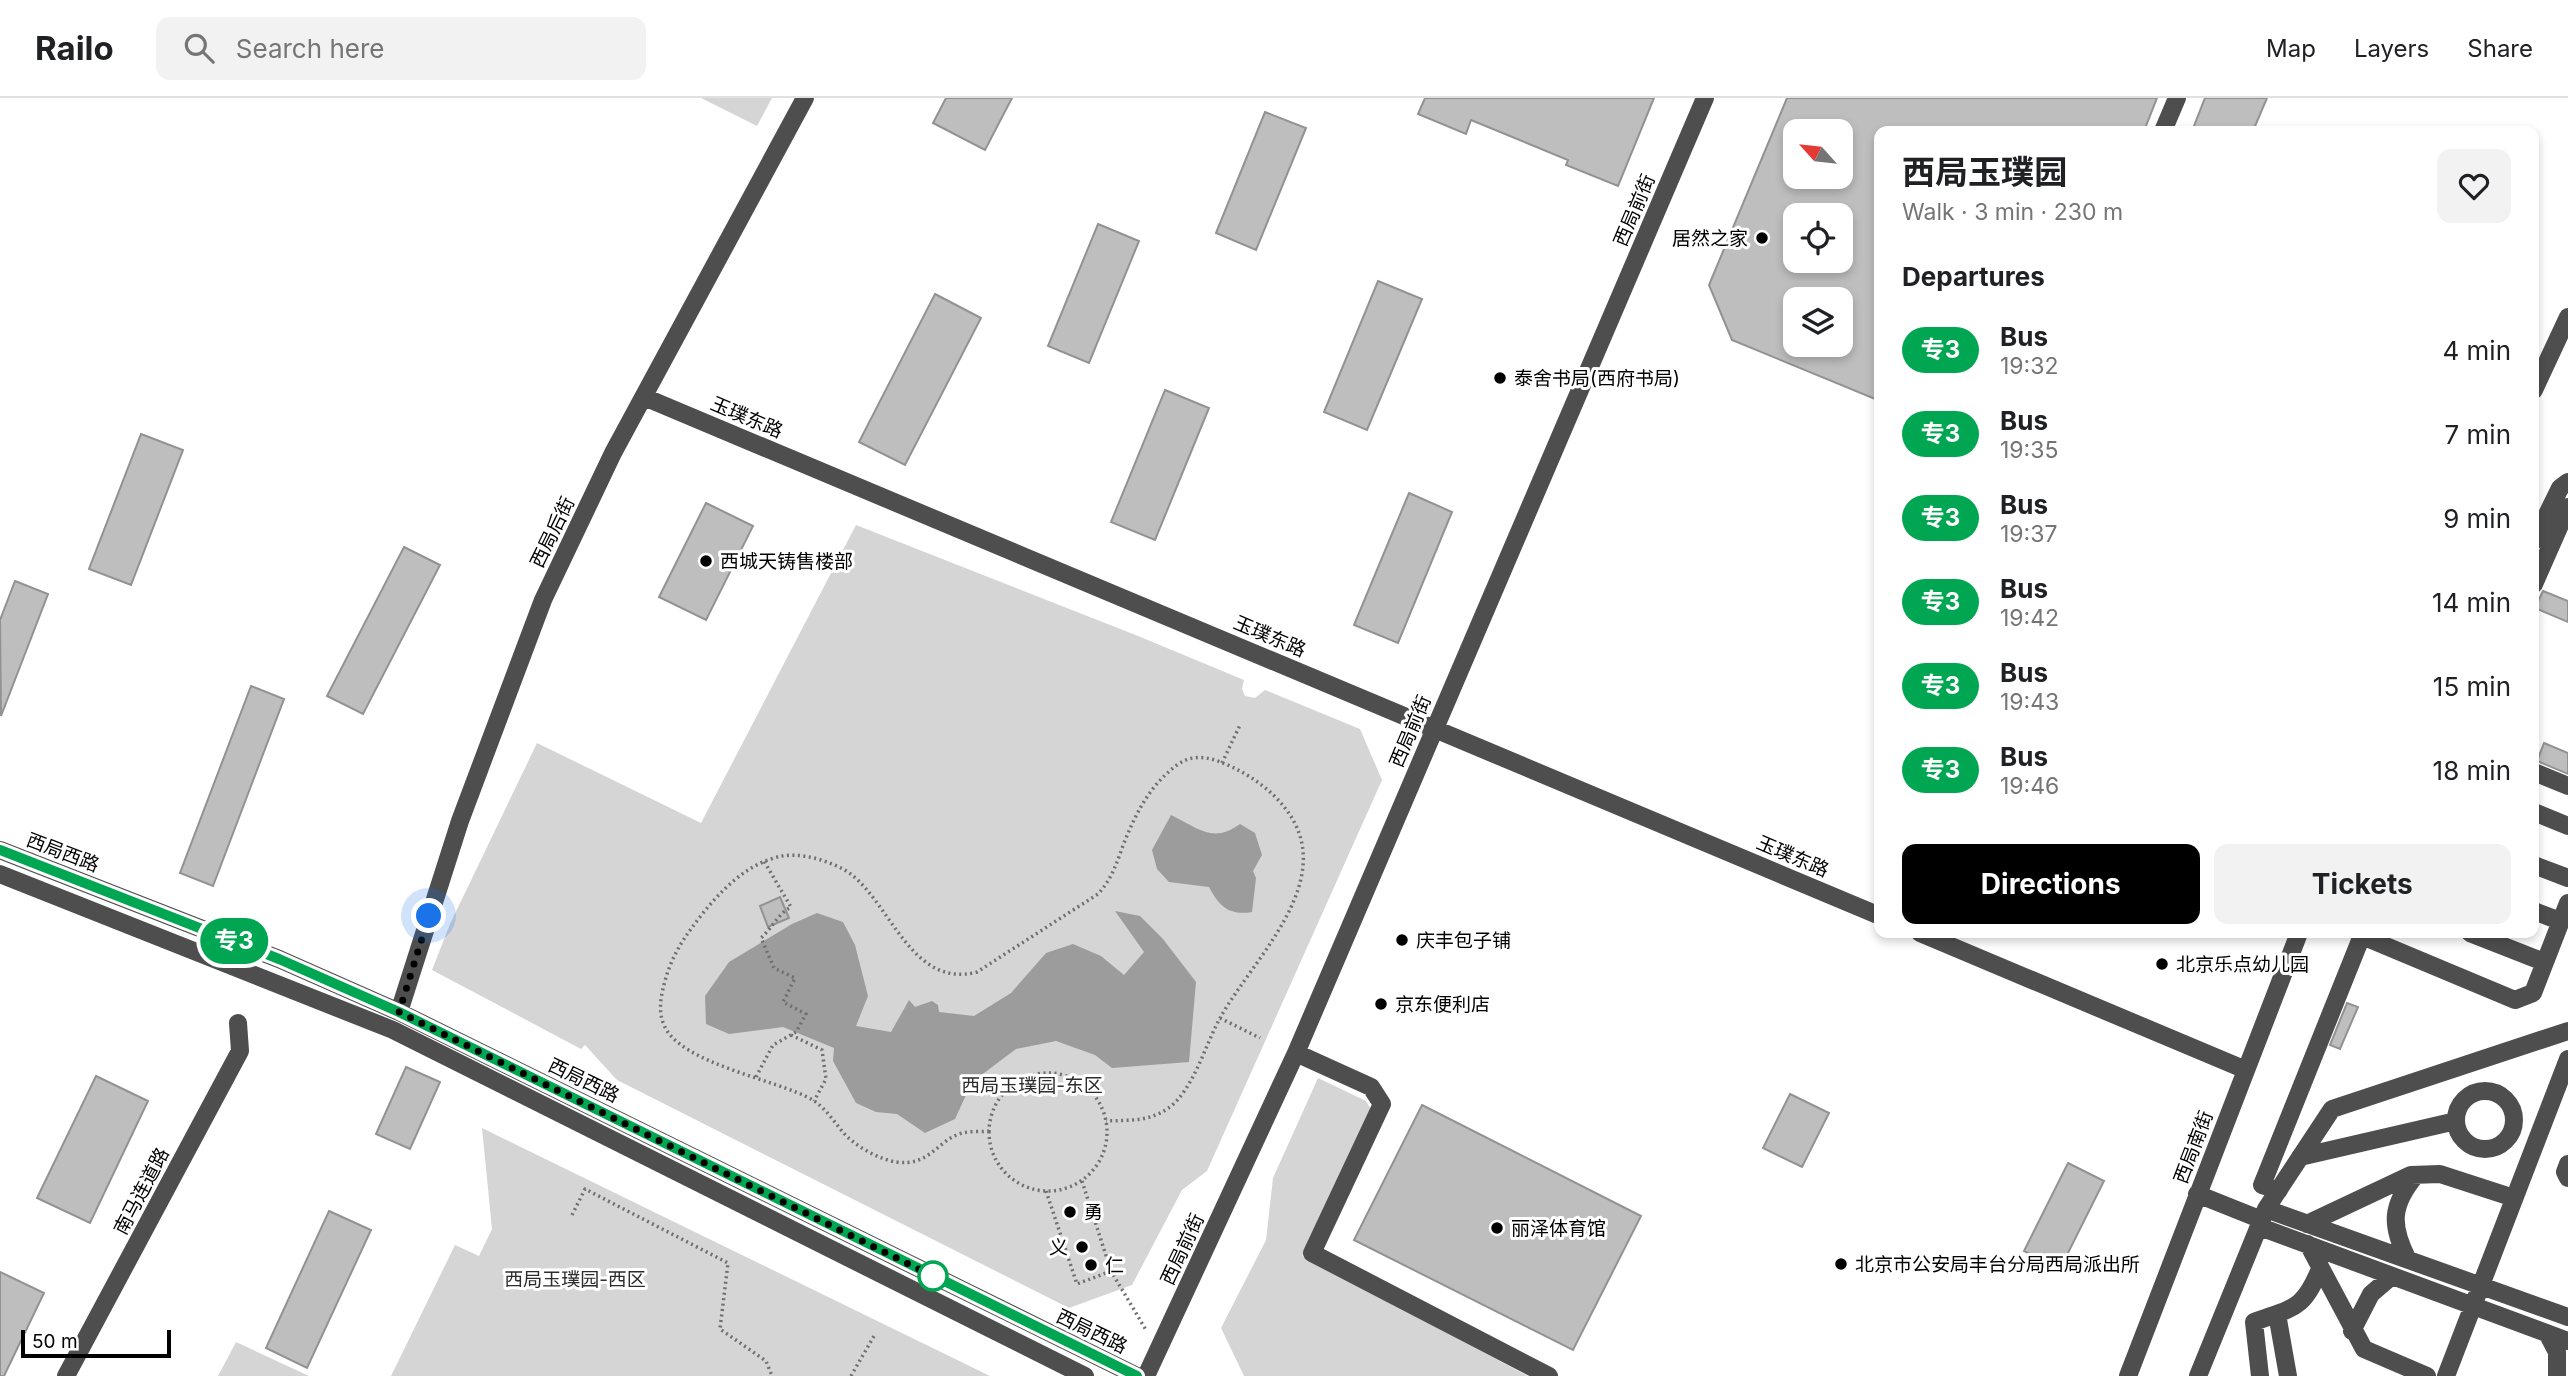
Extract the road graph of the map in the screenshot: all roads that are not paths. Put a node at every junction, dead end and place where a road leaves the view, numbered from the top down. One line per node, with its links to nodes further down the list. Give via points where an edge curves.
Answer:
1 (805, 98): 7 (street, 西局后街)
2 (1705, 98): 12 (street, 西局前街)
3 (2177, 98): 4 (street)
4 (2165, 126)
5 (2568, 317): 6 (street)
6 (2539, 379)
7 (644, 397): 12 (street, 玉璞东路); 31 (street, 西局后街, via 543,600 460,821)
8 (2568, 482): 10 (street, via 2560,488)
9 (2568, 508): 11 (street)
10 (2539, 531)
11 (2539, 573)
12 (1435, 728): 22 (street, 玉璞东路); 34 (street, 西局前街)
13 (2539, 774): 14 (street)
14 (2568, 786)
15 (2539, 814): 16 (street)
16 (2568, 826)
17 (0, 850): 31 (street, 西局西路, via 279,959)
18 (2539, 867): 20 (street)
19 (0, 874): 60 (street, via 393,1030)
20 (2568, 878)
21 (2568, 903): 24 (street)
22 (1874, 913)
23 (2539, 915): 24 (street)
24 (2561, 934): 30 (street)
25 (1932, 938): 36 (street)
26 (2297, 938): 36 (street, 西局南街)
27 (2361, 938): 44 (street, via 2262,1185)
28 (2372, 938): 30 (street, via 2515,1000 2533,993)
29 (2483, 938): 30 (street)
30 (2544, 962)
31 (399, 1012): 63 (street, 西局西路)
32 (238, 1023): 61 (street, 南马连道路, via 240,1051)
33 (2568, 1031): 40 (street, via 2332,1109)
34 (1296, 1053): 64 (street, 西局前街); 65 (street, via 1371,1087 1382,1104 1312,1253)
35 (2568, 1059): 39 (street)
36 (2246, 1070): 45 (street, 西局南街)
37 (2456, 1121): 38 (street, via 2460,1136 2486,1150 2505,1142); 38 (street, via 2463,1101 2488,1091 2511,1105); 40 (street)
38 (2513, 1128): 39 (street)
39 (2538, 1138): 46 (street)
40 (2300, 1157): 44 (street)
41 (2568, 1164): 43 (street)
42 (2416, 1175): 46 (street, via 2440,1174); 48 (street); 50 (street, via 2403,1191 2395,1214 2397,1239)
43 (2568, 1178)
44 (2279, 1190): 47 (street)
45 (2197, 1194): 47 (street); 66 (street, 西局南街)
46 (2514, 1198): 53 (street)
47 (2263, 1219): 48 (street); 49 (street); 67 (street)
48 (2307, 1224): 50 (street)
49 (2308, 1244): 51 (street); 52 (street)
50 (2408, 1260): 53 (street)
51 (2320, 1269): 55 (street, via 2300,1304); 57 (street)
52 (2392, 1276): 54 (street); 57 (street, via 2371,1294)
53 (2480, 1286): 54 (street); 56 (street)
54 (2473, 1306): 58 (street); 71 (street)
55 (2277, 1314): 68 (street, via 2254,1322); 69 (street)
56 (2568, 1317)
57 (2352, 1331): 70 (street, via 2364,1349)
58 (2547, 1333): 59 (street); 72 (street, via 2557,1352)
59 (2568, 1341)
60 (1059, 1370): 62 (street)
61 (66, 1376)
62 (1085, 1376)
63 (1137, 1376)
64 (1146, 1376)
65 (1549, 1376)
66 (2128, 1376)
67 (2198, 1376)
68 (2260, 1376)
69 (2288, 1376)
70 (2427, 1376)
71 (2446, 1376)
72 (2557, 1376)

